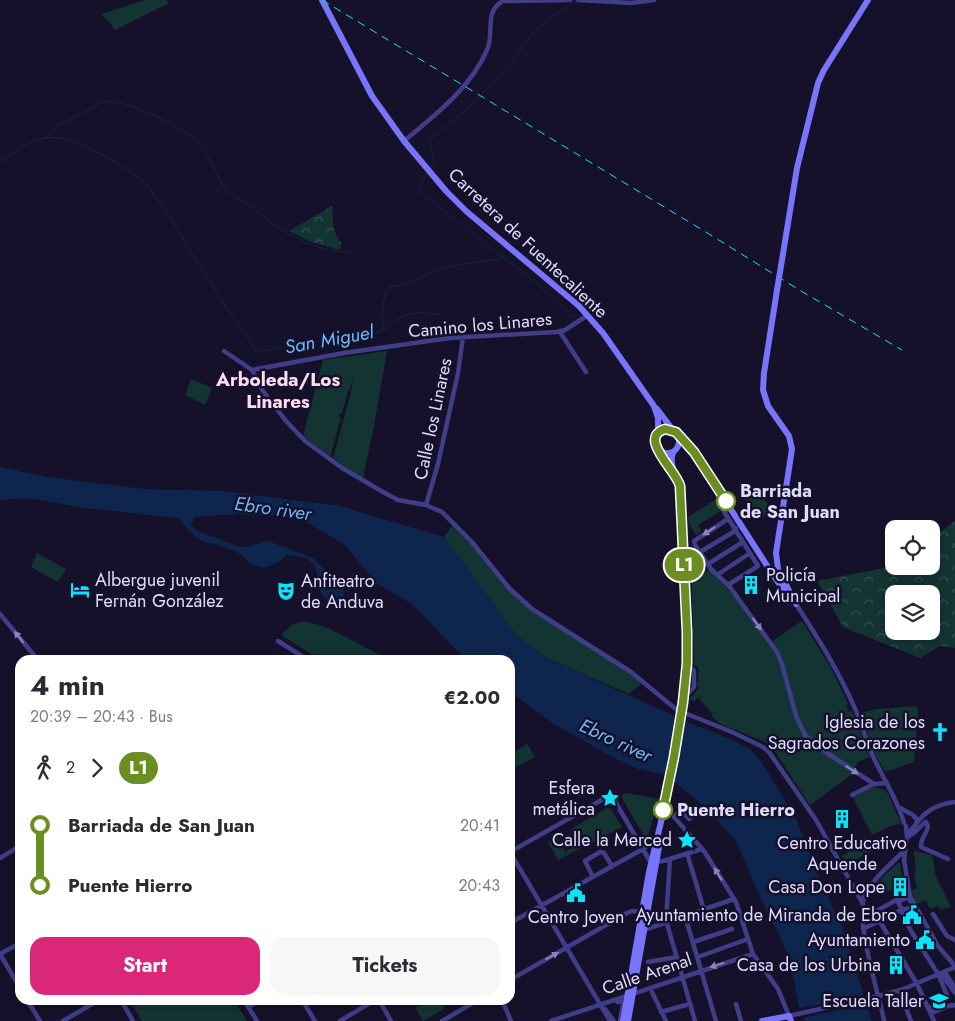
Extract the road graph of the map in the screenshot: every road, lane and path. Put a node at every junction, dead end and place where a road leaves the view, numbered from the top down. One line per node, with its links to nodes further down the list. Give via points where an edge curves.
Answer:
1 (322, 0): 6 (main road, Carretera de Fuentecaliente, via 372,96)
2 (570, 0): 6 (street, via 503,2 496,6 490,17 489,45 480,63 453,99)
3 (579, 0): 4 (street, via 631,3)
4 (654, 0)
5 (868, 0): 34 (main road, bridge, via 818,83 797,168 764,373 763,390 768,406 789,436 792,449 776,553 778,569)
6 (404, 141): 7 (main road, Carretera de Fuentecaliente, via 466,211)
7 (588, 315): 8 (street, Camino los Linares); 13 (main road, Carretera de Fuentecaliente)
8 (560, 332): 9 (street, Camino los Linares); 12 (street)
9 (463, 337): 11 (street, Camino los Linares, via 344,353); 21 (street, Calle los Linares, via 458,373)
10 (224, 351): 11 (street)
11 (252, 370): 21 (street, via 263,392 305,441 370,486 398,500)
12 (586, 372)
13 (654, 406): 14 (main road, Carretera de Fuentecaliente); 15 (main road)
14 (673, 430): 15 (main road); 16 (main road)
15 (658, 432): 17 (main road, via 655,444)
16 (679, 438): 18 (main road); 19 (main road)
17 (660, 451): 18 (main road, via 666,454); 20 (main road)
18 (675, 451): 19 (main road, via 686,448); 20 (main road, via 671,462)
19 (694, 452): 24 (main road)
20 (677, 476): 28 (main road)
21 (426, 506): 74 (street, via 442,512 454,523 510,589 532,609 631,672 677,710 732,732 769,752 816,820)
22 (722, 510): 23 (street)
23 (728, 519): 25 (street); 27 (street, one-way to 27, via 694,541)
24 (742, 528): 25 (street, via 740,533); 34 (main road, via 778,584)
25 (735, 531): 26 (street); 29 (street)
26 (743, 542): 30 (street); 31 (street)
27 (695, 546): 28 (street); 29 (street)
28 (686, 547): 39 (main road)
29 (700, 552): 31 (street)
30 (750, 553): 32 (street); 33 (street, via 758,566)
31 (708, 564): 32 (street)
32 (717, 574): 33 (street)
33 (728, 585): 45 (street, one-way to 45, via 777,652 796,716 806,735)
34 (796, 604): 44 (street, via 839,676)
35 (0, 614): 37 (street, one-way to 35)
36 (278, 641): 38 (street)
37 (34, 655)
38 (300, 655)
39 (687, 663): 40 (street); 41 (main road)
40 (694, 675): 41 (street); 42 (street)
41 (686, 678): 42 (street); 43 (main road)
42 (694, 682): 43 (street, via 694,687)
43 (683, 701): 47 (main road, bridge)
44 (887, 783): 45 (street); 49 (street)
45 (874, 784): 46 (street)
46 (852, 795)
47 (667, 797): 55 (main road); 69 (main road)
48 (955, 802): 52 (street, via 940,804)
49 (899, 808): 51 (street); 53 (street)
50 (694, 815): 60 (street, via 689,819 680,810 674,816)
51 (911, 815): 52 (street); 53 (street, via 905,818); 54 (street, via 916,818)
52 (922, 816): 54 (street)
53 (905, 824): 54 (street); 56 (street)
54 (914, 825): 56 (street)
55 (657, 837): 59 (street); 69 (main road)
56 (906, 837): 61 (street); 66 (street, via 926,822 928,830 921,847)
57 (15, 849): 63 (street)
58 (515, 849): 59 (street, via 605,798 609,803 613,798)
59 (643, 849): 69 (street); 70 (street)
60 (702, 849): 62 (street); 73 (street, one-way to 60)
61 (904, 851): 64 (street); 68 (street)
62 (687, 853): 65 (street); 76 (street)
63 (0, 858)
64 (897, 858): 68 (street); 74 (street, via 868,889)
65 (670, 859): 69 (street); 84 (street)
66 (948, 859)
67 (515, 860): 75 (street)
68 (904, 860): 72 (street)
69 (654, 863): 78 (main road)
70 (612, 866): 71 (street); 71 (street, via 603,852 593,856 585,861)
71 (593, 877): 75 (street)
72 (909, 895): 77 (street, via 898,902); 77 (street, via 913,906); 81 (street); 98 (street, via 938,946)
73 (734, 899): 76 (street); 94 (street)
74 (863, 904): 81 (street)
75 (542, 906): 82 (street); 92 (street)
76 (704, 910): 80 (street)
77 (902, 910): 83 (street); 100 (street, via 911,931)
78 (644, 912): 87 (main road); 92 (street, via 627,913); 109 (main road)
79 (933, 914): 89 (street, via 947,936)
80 (685, 916): 84 (street); 90 (street)
81 (862, 919): 86 (street)
82 (515, 920)
83 (879, 920): 86 (street); 104 (street)
84 (667, 923): 87 (street); 95 (street)
85 (732, 929): 90 (street)
86 (863, 929): 110 (street)
87 (644, 930): 109 (main road)
88 (745, 940): 96 (street)
89 (955, 940)
90 (693, 942): 96 (street)
91 (15, 946): 93 (street)
92 (567, 948): 102 (street, one-way to 92); 122 (street)
93 (0, 954): 103 (street)
94 (753, 954): 99 (street, Calle Arenal, one-way to 99); 127 (street, via 778,989)
95 (677, 957): 97 (street); 101 (street)
96 (698, 957): 99 (street)
97 (648, 962)
98 (955, 967): 100 (street)
99 (702, 970): 101 (street, Calle Arenal); 145 (street)
100 (941, 974): 104 (street); 105 (street, via 946,974); 108 (street); 123 (street, via 948,998 931,1007 932,1013)
101 (682, 976): 109 (street, Calle Arenal); 144 (street)
102 (515, 977)
103 (15, 980)
104 (917, 984): 106 (street); 149 (street)
105 (955, 988)
106 (899, 990): 110 (street); 148 (street)
107 (652, 992): 125 (street)
108 (955, 993)
109 (630, 994): 122 (street, Calle Arenal); 141 (main road); 142 (main road)
110 (878, 996): 127 (street); 128 (street)
111 (686, 1004): 125 (street)
112 (736, 1004): 146 (street)
113 (30, 1005): 129 (street)
114 (90, 1005): 130 (street)
115 (123, 1005): 131 (street)
116 (251, 1005): 124 (street)
117 (305, 1005): 133 (street)
118 (367, 1005): 134 (street)
119 (382, 1005): 135 (street)
120 (469, 1005): 136 (street)
121 (504, 1005): 137 (street)
122 (600, 1005): 138 (street, Calle Arenal); 139 (street)
123 (954, 1005): 126 (street)
124 (248, 1007): 132 (street)
125 (661, 1012): 143 (street)
126 (955, 1013)
127 (790, 1018): 147 (main road)
128 (884, 1020)
129 (40, 1021)
130 (62, 1021)
131 (133, 1021)
132 (257, 1021)
133 (314, 1021)
134 (340, 1021)
135 (391, 1021)
136 (442, 1021)
137 (511, 1021)
138 (551, 1021)
139 (610, 1021)
140 (614, 1021): 141 (street, via 605,1007 621,1001)
141 (621, 1021)
142 (628, 1021)
143 (666, 1021)
144 (695, 1021)
145 (716, 1021)
146 (741, 1021)
147 (762, 1021)
148 (911, 1021)
149 (934, 1021)

